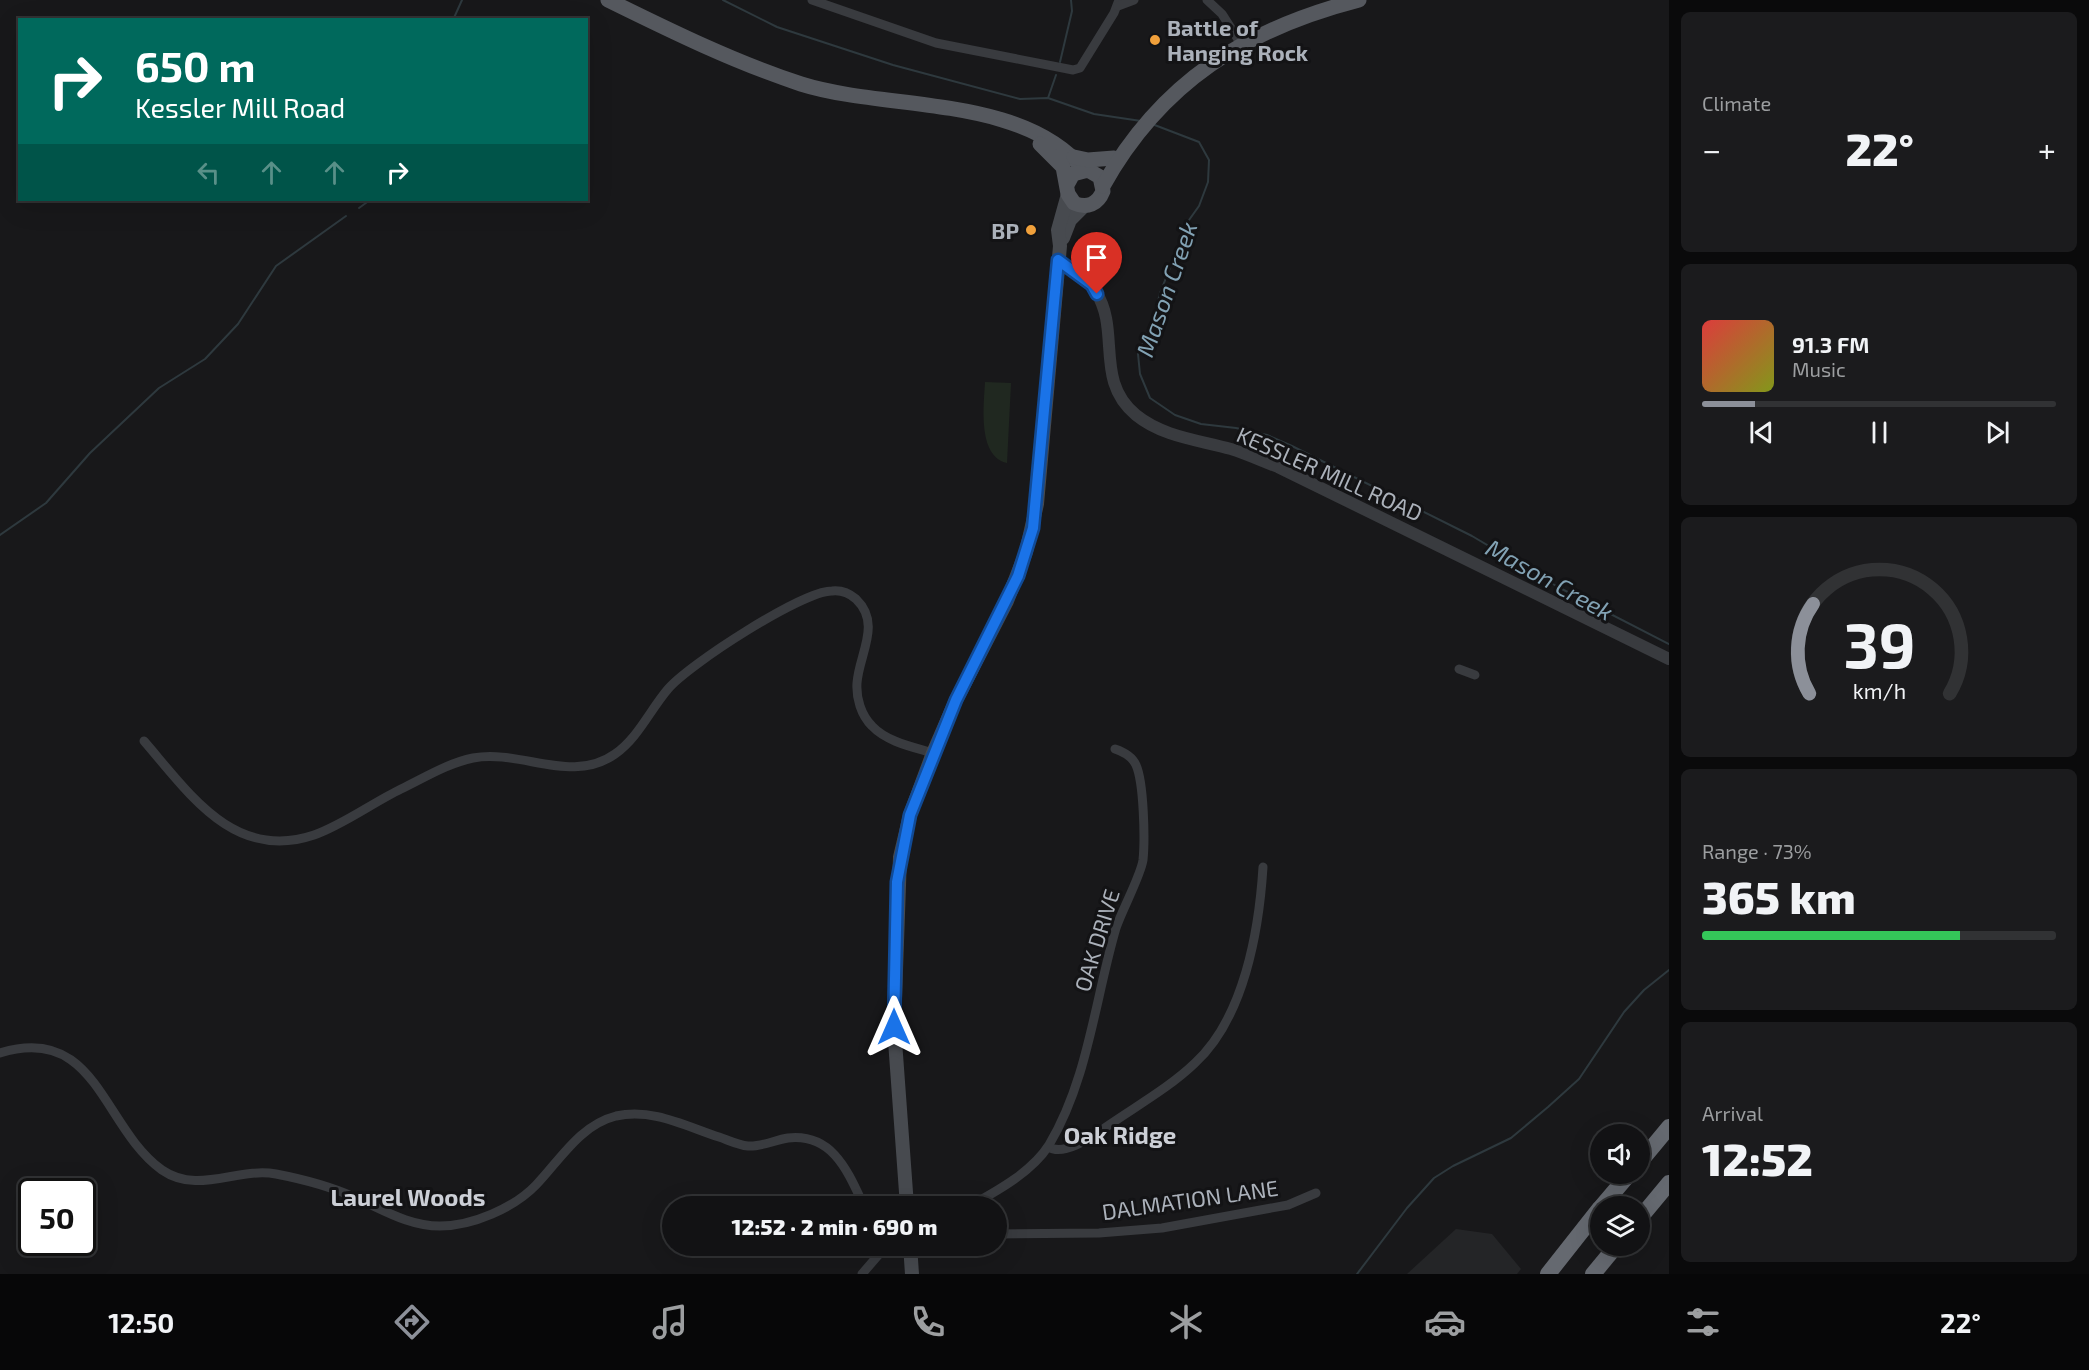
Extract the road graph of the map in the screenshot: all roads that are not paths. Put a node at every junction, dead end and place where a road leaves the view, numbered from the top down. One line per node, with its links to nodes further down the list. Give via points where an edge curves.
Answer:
1 (608, 0): 8 (main road, via 720,53 801,83 852,95 946,106)
2 (812, 0): 6 (street, via 936,43 1073,70 1080,68)
3 (1134, 0): 6 (street)
4 (1207, 0): 7 (street, via 1222,14)
5 (1359, 0): 7 (main road, via 1297,18)
6 (1118, 3)
7 (1241, 44): 9 (main road, via 1167,101)
8 (999, 120): 10 (main road, via 1026,129); 13 (main road, via 1034,140 1056,176 1061,193)
9 (1122, 150): 10 (main road, via 1088,160); 11 (main road); 12 (main road)
10 (1074, 157): 11 (main road)
11 (1088, 170): 12 (main road, via 1100,177); 13 (main road, via 1073,174)
12 (1103, 186): 14 (main road, via 1097,201)
13 (1067, 192): 14 (main road, via 1074,203); 15 (main road)
14 (1084, 206): 15 (main road, via 1070,220)
15 (1059, 253): 16 (street, KESSLER MILL ROAD, via 1097,294 1105,313 1109,362 1116,387 1128,408 1147,423 1170,434 1231,449 1278,467); 21 (main road, via 1033,528 1018,576)
16 (1669, 659)
17 (1460, 669): 18 (street)
18 (1475, 675)
19 (144, 741): 21 (street, via 203,810 223,825 262,839 306,838 463,761 509,757 573,767 610,757 626,745 667,689 696,664 787,609 819,593 835,590 858,601 869,623 857,683 864,716 885,736)
20 (1115, 749): 25 (street, OAK DRIVE, via 1133,759 1140,777 1143,861 1110,948 1078,1077)
21 (933, 753): 31 (main road, via 910,815 897,882 894,1027)
22 (1263, 867): 25 (street, via 1243,983 1231,1013 1203,1055 1180,1076 1096,1133 1064,1150)
23 (0, 1053): 30 (street, via 19,1047 45,1048 76,1062 96,1083 134,1142 173,1176 205,1182 247,1174 275,1174 329,1187 393,1215 430,1226 471,1221 515,1201 536,1185 588,1130 610,1118 632,1114 657,1116 744,1146 799,1137 817,1141 843,1163)
24 (1669, 1127): 26 (highway)
25 (1048, 1147): 32 (street, OAK DRIVE, via 1034,1163)
26 (1650, 1150)
27 (1621, 1184): 33 (highway)
28 (1669, 1184): 34 (highway)
29 (1316, 1193): 36 (street, DALMATION LANE, via 1288,1205 1162,1228)
30 (859, 1196)
31 (906, 1196)
32 (985, 1196)
33 (1610, 1196)
34 (1650, 1206)
35 (1590, 1221): 42 (highway)
36 (1007, 1234)
37 (878, 1256): 40 (street)
38 (911, 1256): 41 (main road)
39 (1608, 1256): 43 (highway)
40 (862, 1274)
41 (912, 1274)
42 (1548, 1274)
43 (1593, 1274)

